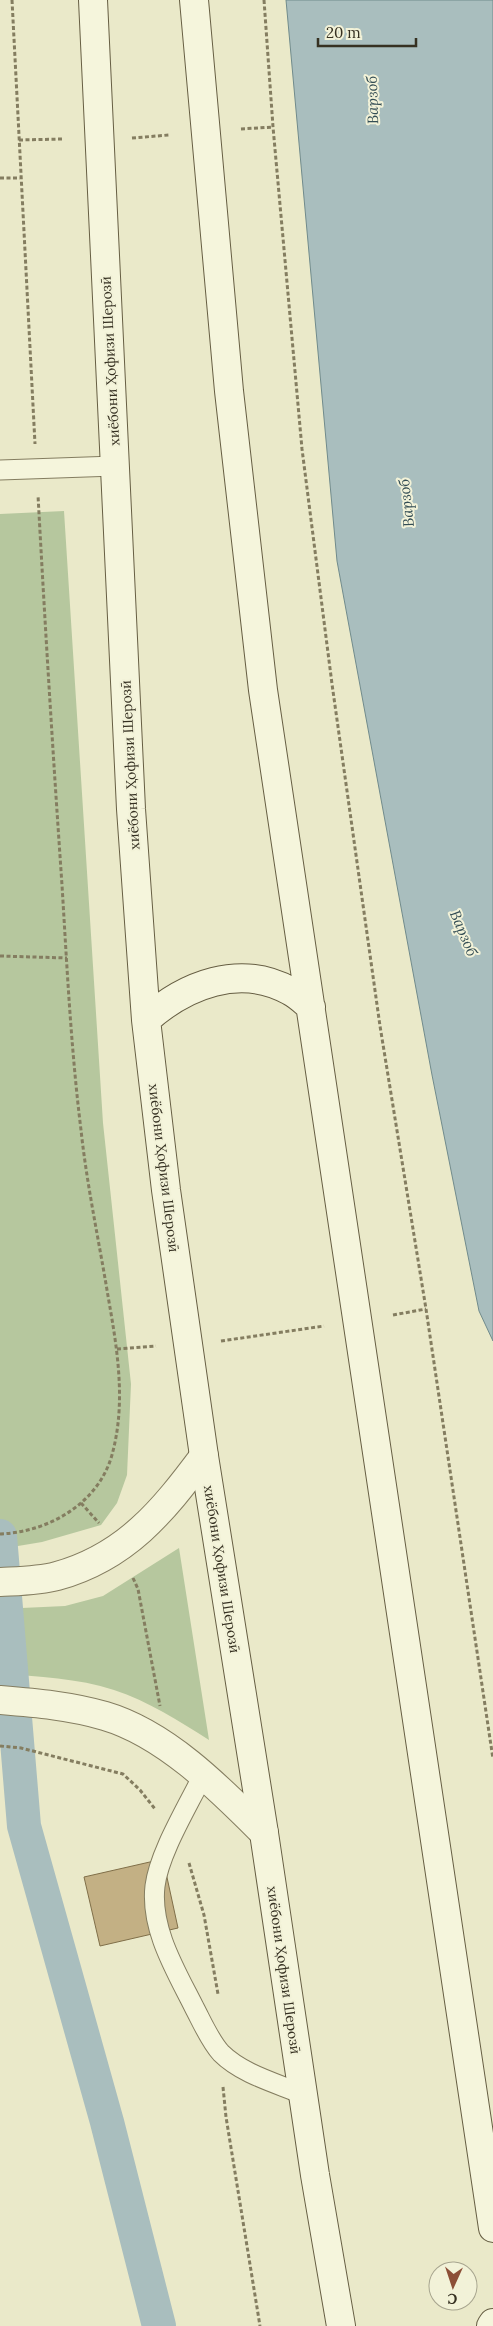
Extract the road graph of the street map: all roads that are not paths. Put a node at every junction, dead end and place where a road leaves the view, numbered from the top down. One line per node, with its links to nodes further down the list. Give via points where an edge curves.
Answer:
1 (93, 0): 3 (main road, хиёбони Ҳофизи Шерозӣ)
2 (194, 0): 5 (main road, via 248,562 266,709)
3 (115, 466): 4 (lane); 6 (main road, хиёбони Ҳофизи Шерозӣ, via 132,819)
4 (0, 470)
5 (311, 1007): 6 (main road, via 290,991 271,983 224,980 182,992); 13 (main road)
6 (146, 1020): 7 (main road, хиёбони Ҳофизи Шерозӣ, via 166,1190)
7 (204, 1456): 8 (main road, via 156,1516 134,1538 118,1548 89,1564 56,1576); 11 (main road, хиёбони Ҳофизи Шерозӣ)
8 (0, 1582)
9 (0, 1700): 10 (main road, via 80,1709 108,1717 147,1736)
10 (204, 1775): 11 (main road); 12 (lane, via 159,1868 155,1886 158,1923 164,1946 197,2013 222,2053 254,2074)
11 (264, 1833): 12 (main road, хиёбони Ҳофизи Шерозӣ)
12 (302, 2094): 14 (main road, хиёбони Ҳофизи Шерозӣ)
13 (493, 2228)
14 (341, 2326)

